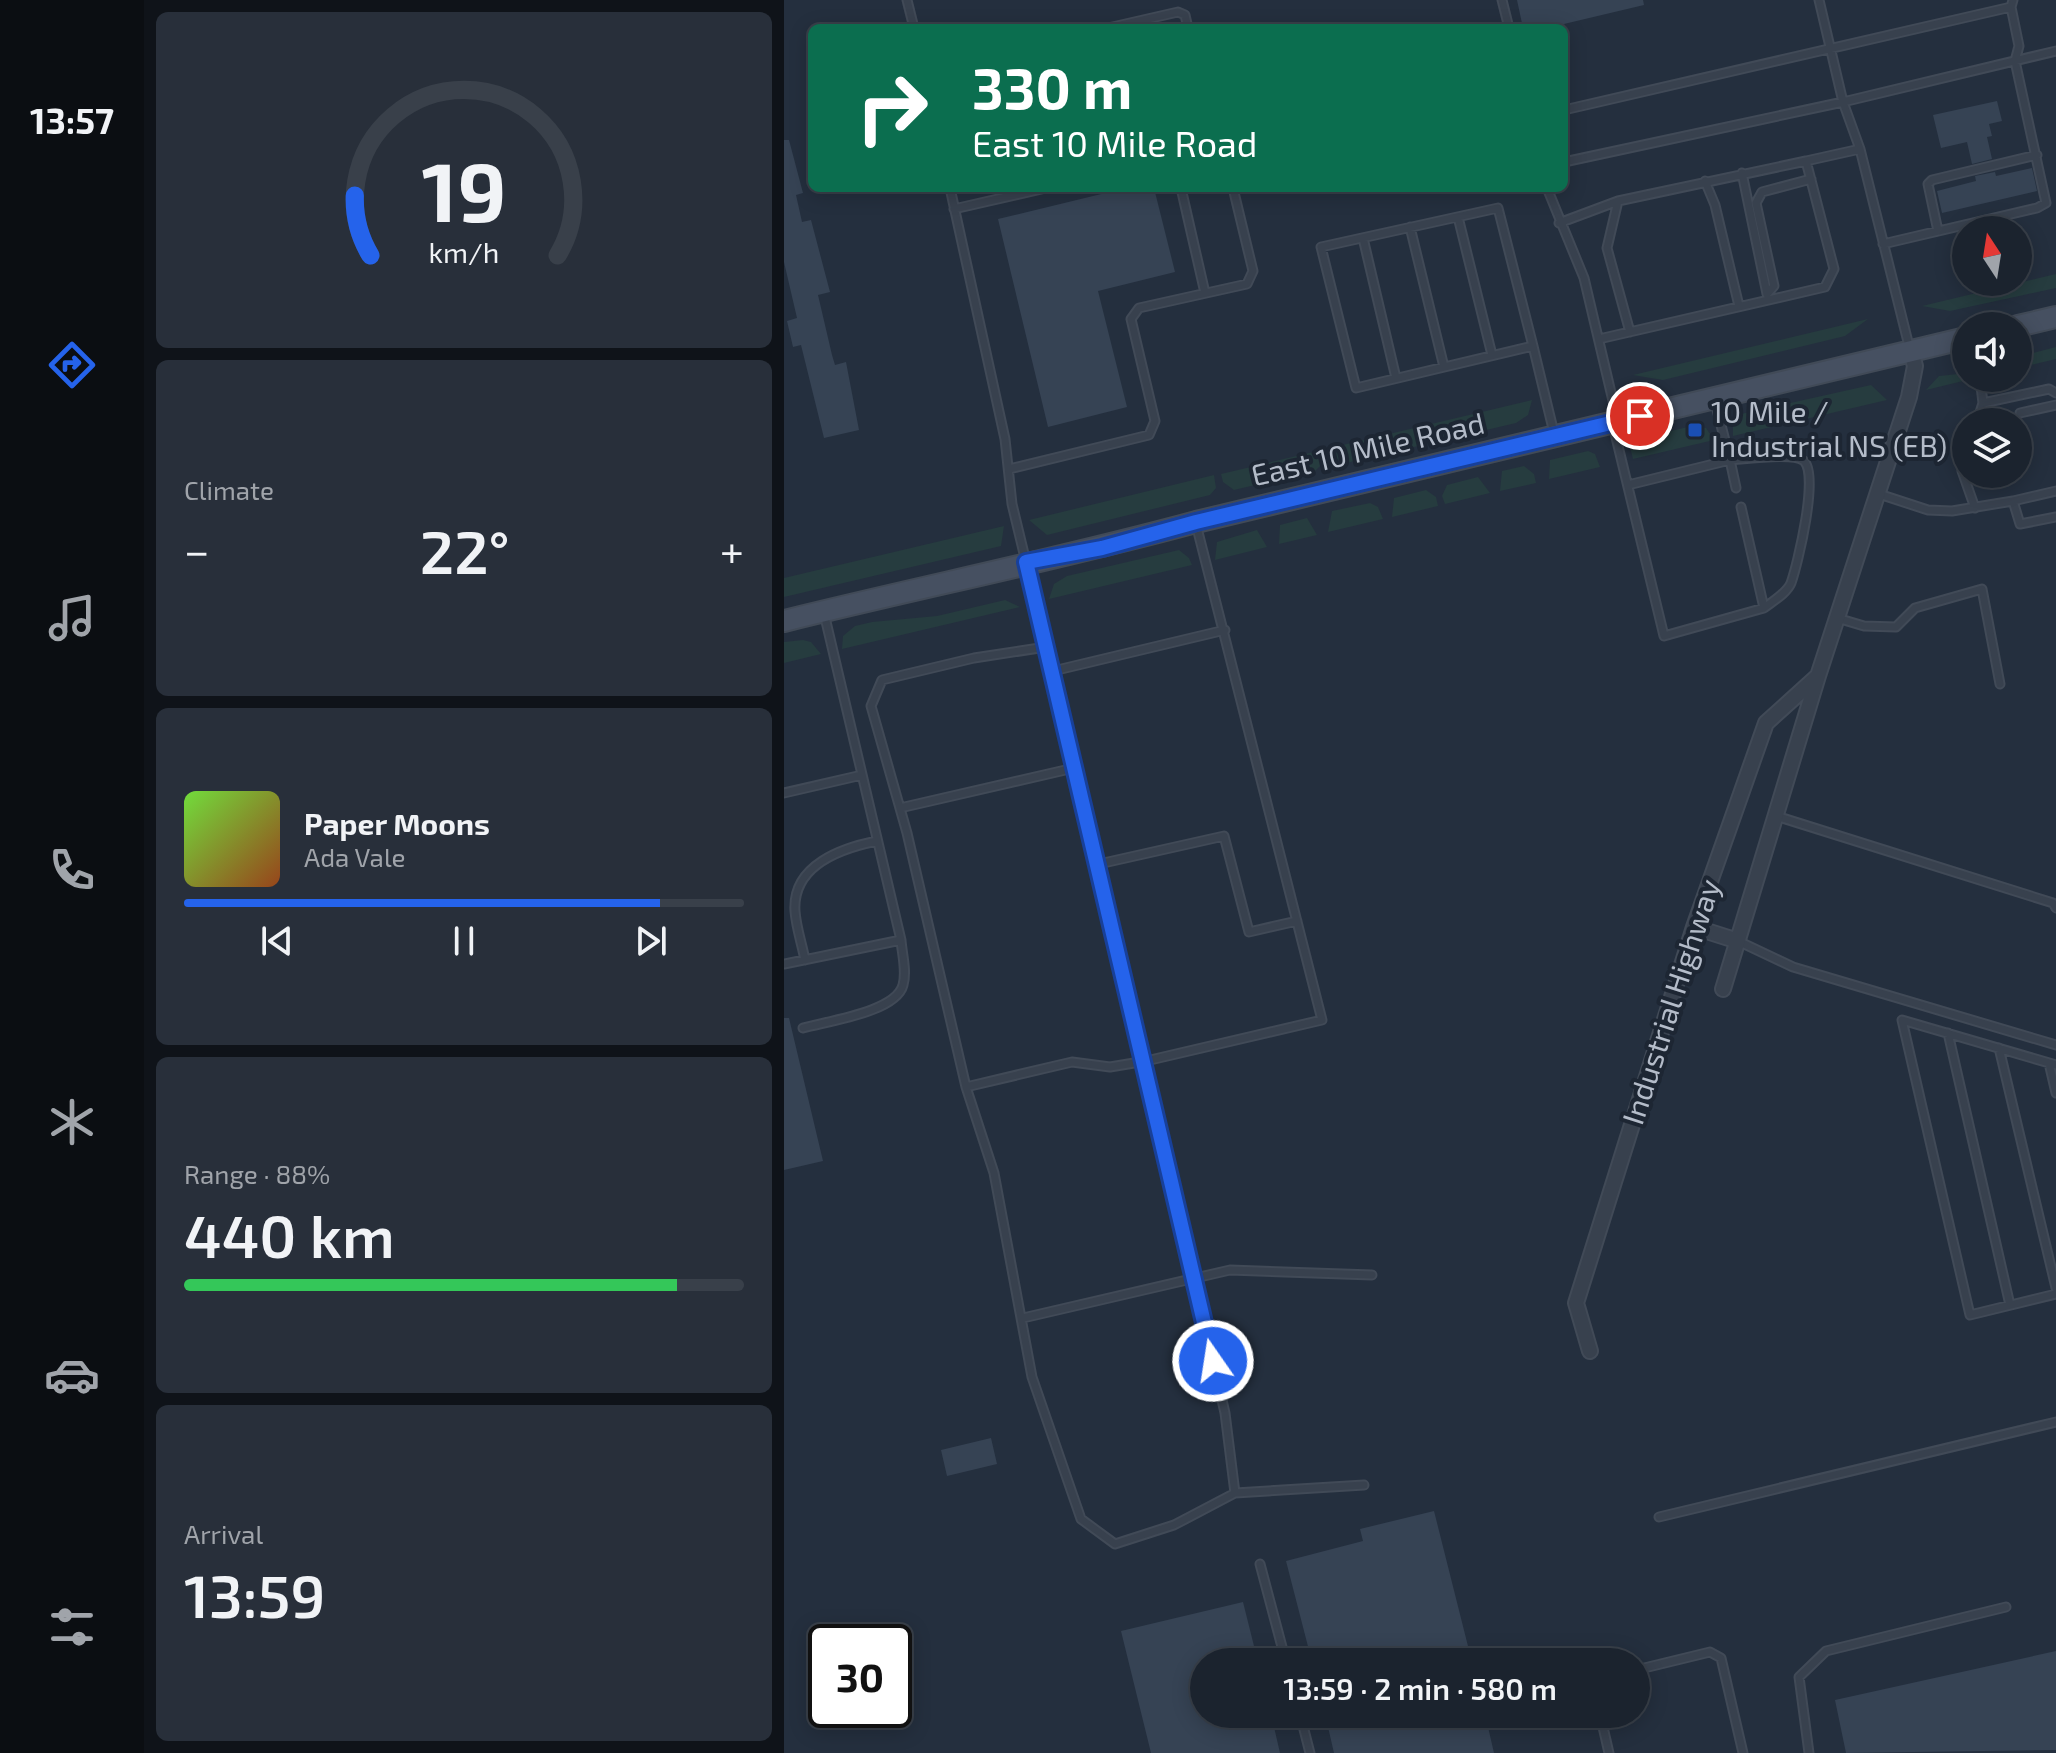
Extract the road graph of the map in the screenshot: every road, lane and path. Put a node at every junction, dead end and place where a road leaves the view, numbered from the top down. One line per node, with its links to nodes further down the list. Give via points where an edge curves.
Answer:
1 (907, 0): 5 (lane)
2 (1502, 0): 8 (lane)
3 (1819, 0): 9 (lane)
4 (2012, 3): 9 (lane); 11 (lane, via 2019,46)
5 (913, 24)
6 (1126, 24): 7 (lane, via 1178,12)
7 (1187, 24)
8 (1508, 24)
9 (1830, 49): 12 (lane); 13 (lane)
10 (2056, 51): 11 (lane)
11 (2015, 61): 12 (lane); 15 (lane)
12 (1843, 102): 14 (lane); 16 (lane)
13 (1568, 109)
14 (1860, 149): 17 (lane); 33 (lane)
15 (2037, 155): 31 (lane, via 2046,203); 31 (lane, via 1932,180 1928,184)
16 (1568, 161)
17 (1806, 161): 18 (lane); 19 (lane)
18 (1742, 173): 20 (lane); 35 (lane)
19 (1811, 179): 35 (lane, via 1762,192 1756,203 1774,286); 35 (lane, via 1834,269 1825,287)
20 (1705, 181): 26 (lane); 36 (lane)
21 (951, 192): 27 (lane)
22 (1028, 192): 27 (lane)
23 (1182, 192): 34 (lane)
24 (1234, 192): 34 (lane, via 1253,271 1247,284)
25 (1548, 192): 29 (lane)
26 (1618, 201): 29 (lane); 39 (lane, via 1607,248)
27 (954, 209): 57 (lane)
28 (1458, 217): 30 (lane); 42 (lane, via 1498,208); 44 (lane)
29 (1559, 223): 40 (lane, via 1584,278)
30 (1410, 227): 32 (lane); 45 (lane)
31 (1938, 231): 33 (lane)
32 (1363, 238): 46 (lane); 46 (lane, via 1321,247 1356,388)
33 (1883, 244): 43 (lane)
34 (1205, 293): 57 (lane, via 1139,308 1131,319 1155,421 1149,435)
35 (1768, 297): 36 (lane)
36 (1739, 306): 39 (lane)
37 (2056, 317): 38 (main road)
38 (2032, 323)
39 (1630, 332): 40 (lane)
40 (1599, 339): 54 (lane)
41 (1952, 342): 43 (main road, East 10 Mile Road)
42 (1533, 346): 44 (lane); 55 (lane)
43 (1911, 352): 49 (main road, East 10 Mile Road); 62 (street, Industrial Highway, via 1914,378)
44 (1492, 355): 45 (lane)
45 (1444, 367): 46 (lane)
46 (1396, 378)
47 (1982, 392): 50 (lane)
48 (2056, 393): 50 (lane, via 2049,389)
49 (1714, 399): 54 (main road, East 10 Mile Road); 56 (lane)
50 (1983, 403): 52 (lane)
51 (2056, 405): 53 (lane)
52 (1981, 408)
53 (2032, 410)
54 (1615, 422): 55 (main road, East 10 Mile Road); 58 (lane)
55 (1555, 436): 67 (main road, East 10 Mile Road)
56 (1730, 460): 58 (lane); 59 (lane); 69 (lane, via 1795,456 1810,472 1806,519 1790,586)
57 (1009, 469): 68 (lane)
58 (1628, 485): 69 (lane, via 1664,636)
59 (1736, 488)
60 (1968, 488): 65 (lane)
61 (2056, 491): 63 (lane)
62 (1879, 494): 65 (lane, via 1928,510); 71 (street, Industrial Highway)
63 (2013, 501): 65 (lane); 66 (lane, via 2020,524)
64 (1741, 507): 69 (lane)
65 (1975, 508)
66 (2056, 517)
67 (1196, 522): 68 (main road, East 10 Mile Road); 73 (lane)
68 (1026, 562): 70 (main road, East 10 Mile Road); 74 (street)
69 (1764, 608)
70 (823, 611): 72 (main road, East 10 Mile Road); 79 (lane)
71 (1837, 618): 76 (street, Industrial Highway); 77 (lane, via 1896,627 1915,608 1982,589)
72 (784, 621)
73 (1225, 630): 75 (lane); 86 (lane)
74 (1046, 647): 75 (street); 81 (lane, via 882,680 871,706)
75 (1053, 671): 78 (street)
76 (1818, 676): 82 (street, Industrial Highway); 87 (street, Industrial Highway, via 1766,723)
77 (2000, 684)
78 (1076, 768): 81 (lane); 84 (street)
79 (862, 775): 80 (lane); 83 (lane)
80 (784, 793)
81 (900, 808): 99 (lane)
82 (1776, 816): 85 (lane); 89 (street, Industrial Highway)
83 (877, 841): 88 (lane); 90 (lane, via 849,846 804,877 795,908)
84 (1099, 864): 86 (lane, via 1224,836 1249,932); 97 (street)
85 (2056, 908)
86 (1297, 921): 97 (lane, via 1322,1020)
87 (1694, 927): 89 (street); 106 (street, Industrial Highway, via 1576,1303)
88 (901, 940): 90 (lane); 93 (lane, via 903,985 892,1002)
89 (1738, 941): 92 (street, Industrial Highway); 95 (lane, via 1793,967)
90 (805, 960): 91 (lane)
91 (784, 964)
92 (1723, 989)
93 (803, 1028)
94 (1948, 1033): 96 (lane); 104 (lane); 104 (lane, via 1902,1020 1970,1315)
95 (2056, 1045)
96 (1999, 1048): 98 (lane); 103 (lane)
97 (1146, 1061): 99 (lane, via 1110,1067 1072,1062); 102 (street)
98 (2053, 1064): 100 (lane)
99 (966, 1087): 105 (lane, via 994,1173)
100 (2056, 1093)
101 (1372, 1275): 102 (lane, via 1248,1269)
102 (1194, 1277): 105 (lane); 107 (street)
103 (2056, 1291): 104 (lane)
104 (2010, 1305)
105 (1023, 1318): 110 (lane, via 1032,1377 1081,1519 1115,1544 1174,1525)
106 (1590, 1351)
107 (1213, 1361): 110 (lane)
108 (2056, 1422): 111 (lane)
109 (1364, 1485): 110 (lane)
110 (1235, 1493)
111 (1659, 1517)
112 (1260, 1564): 114 (lane)
113 (2006, 1607): 121 (lane, via 1826,1651 1799,1677)
114 (1282, 1648)
115 (1650, 1667): 120 (lane, via 1710,1652 1721,1658)
116 (1304, 1728): 118 (lane)
117 (1603, 1728): 119 (lane)
118 (1310, 1753)
119 (1609, 1753)
120 (1743, 1753)
121 (1809, 1753)

